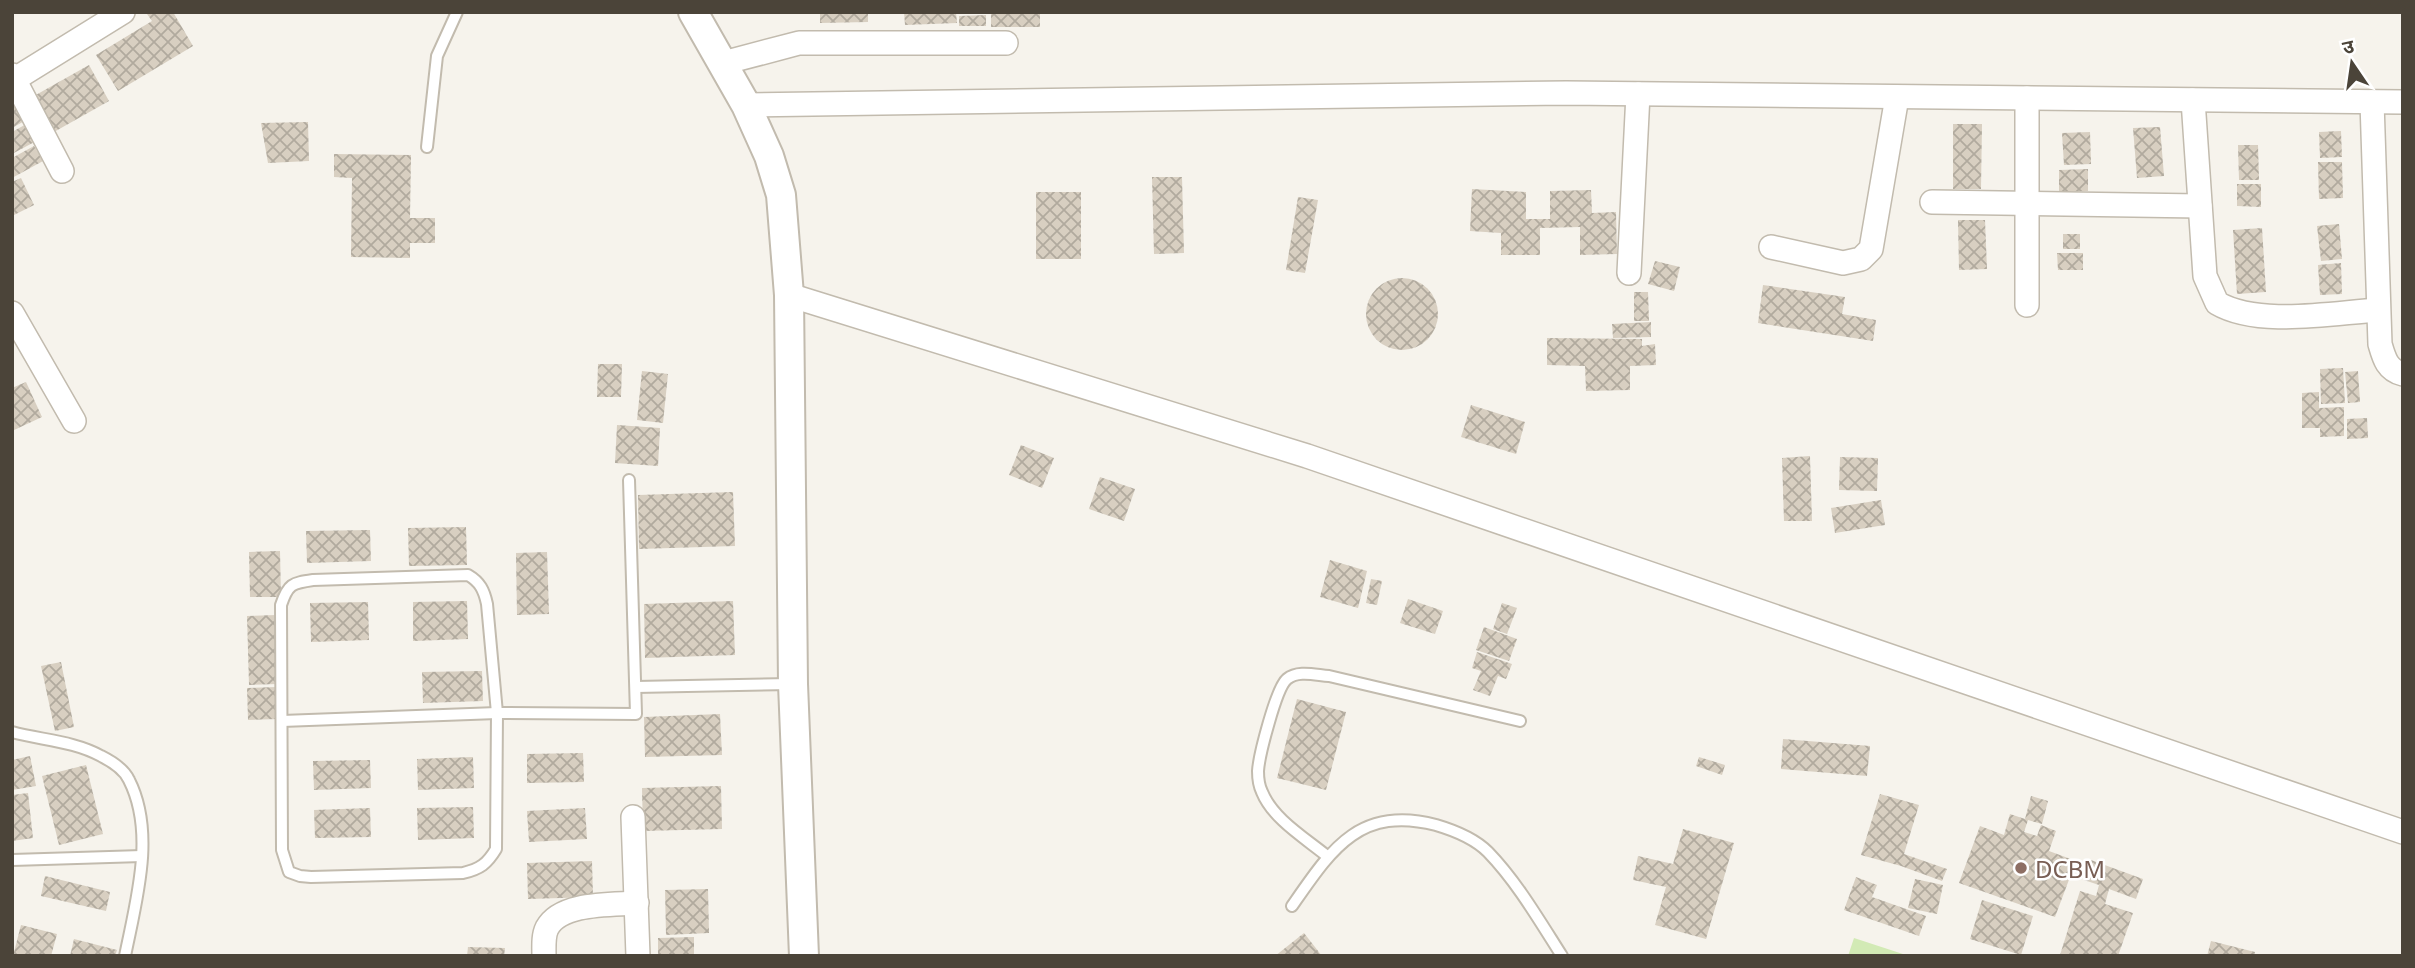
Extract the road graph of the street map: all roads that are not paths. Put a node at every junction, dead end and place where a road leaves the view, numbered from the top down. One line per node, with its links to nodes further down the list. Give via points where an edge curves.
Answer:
1 (457, 12): 14 (lane, via 436,56)
2 (693, 12): 5 (street)
3 (110, 15): 6 (street)
4 (1006, 43): 5 (street, via 799,43)
5 (723, 63): 13 (street)
6 (13, 77): 15 (street)
7 (1638, 94): 8 (street); 13 (street); 20 (street)
8 (1897, 97): 9 (street); 19 (street, via 1871,249 1861,259 1843,263)
9 (2027, 98): 10 (street); 17 (street)
10 (2193, 100): 11 (street); 18 (street)
11 (2372, 102): 12 (street); 23 (street)
12 (2403, 102)
13 (746, 105): 21 (street, via 781,195)
14 (427, 147)
15 (62, 171)
16 (1932, 202): 17 (street)
17 (2027, 205): 18 (street); 22 (street)
18 (2200, 206): 23 (street, via 2205,276 2217,303 2228,310 2265,317)
19 (1771, 247)
20 (1629, 273)
21 (789, 295): 28 (street); 35 (street, via 1307,456)
22 (2027, 304)
23 (2378, 310): 25 (street, via 2385,362)
24 (12, 313): 26 (street)
25 (2403, 374)
26 (74, 421)
27 (629, 480): 29 (lane)
28 (793, 684): 29 (lane); 44 (street)
29 (636, 687): 30 (lane, via 636,714)
30 (497, 713): 31 (lane); 31 (lane, via 487,604 477,580 468,575 313,579 285,590 281,605); 31 (lane, via 496,849 479,869 463,873 311,877 289,872 282,850)
31 (282, 721)
32 (1520, 721): 37 (lane, via 1329,676 1301,673 1287,680 1279,691 1260,758 1259,783 1279,815)
33 (12, 732): 36 (lane, via 82,747 117,765 129,778 137,801)
34 (634, 817): 39 (street)
35 (2403, 832)
36 (142, 856): 38 (lane); 41 (lane)
37 (1327, 856): 40 (lane); 45 (lane, via 1352,834 1380,823 1423,822 1452,830 1486,849 1518,888)
38 (12, 860)
39 (636, 903): 42 (street, via 575,908 556,918 547,927); 43 (street)
40 (1292, 906)
41 (125, 956)
42 (544, 956)
43 (638, 956)
44 (804, 956)
45 (1562, 956)

